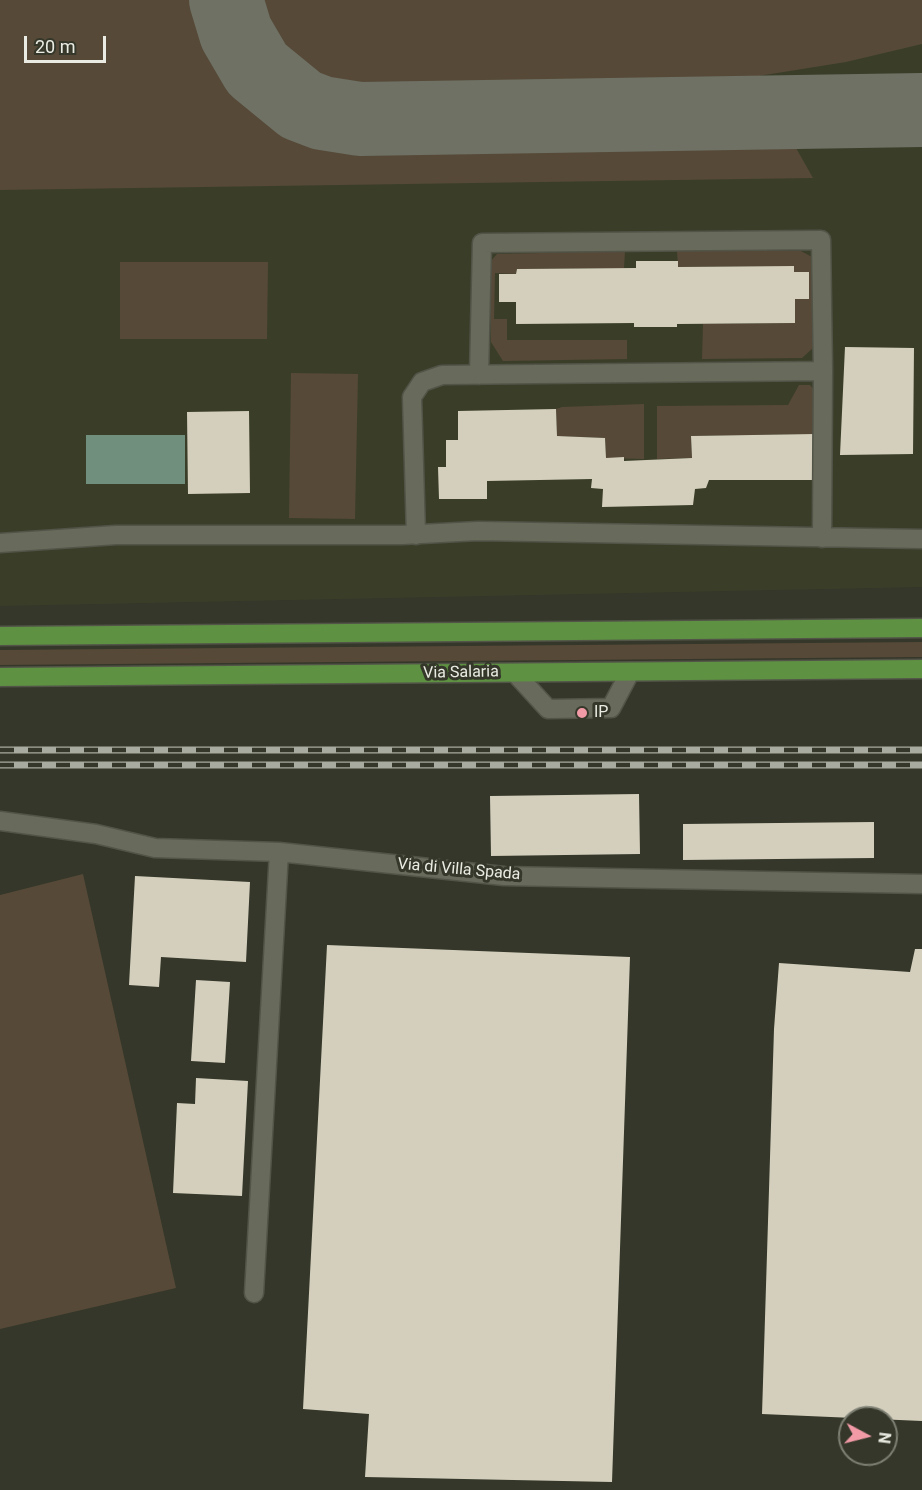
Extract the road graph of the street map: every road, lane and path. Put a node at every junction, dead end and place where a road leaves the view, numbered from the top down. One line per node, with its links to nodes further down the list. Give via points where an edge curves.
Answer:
1 (823, 371): 2 (street); 2 (street, via 821,240 482,243); 4 (street)
2 (479, 375): 3 (street, via 442,375 422,382 412,397)
3 (416, 535): 4 (street, via 478,531); 6 (street, via 116,535)
4 (822, 538): 5 (street)
5 (922, 539)
6 (0, 543)
7 (922, 628): 8 (main road)
8 (0, 636)
9 (922, 669): 10 (main road, Via Salaria)
10 (630, 672): 11 (main road, Via Salaria); 11 (street, via 611,708 548,709)
11 (515, 673): 12 (main road, Via Salaria)
12 (0, 677)
13 (0, 821): 14 (street, Via di Villa Spada, via 96,834 155,848)
14 (279, 852): 15 (street, Via di Villa Spada, via 515,876); 16 (street)
15 (922, 884)
16 (254, 1293)

